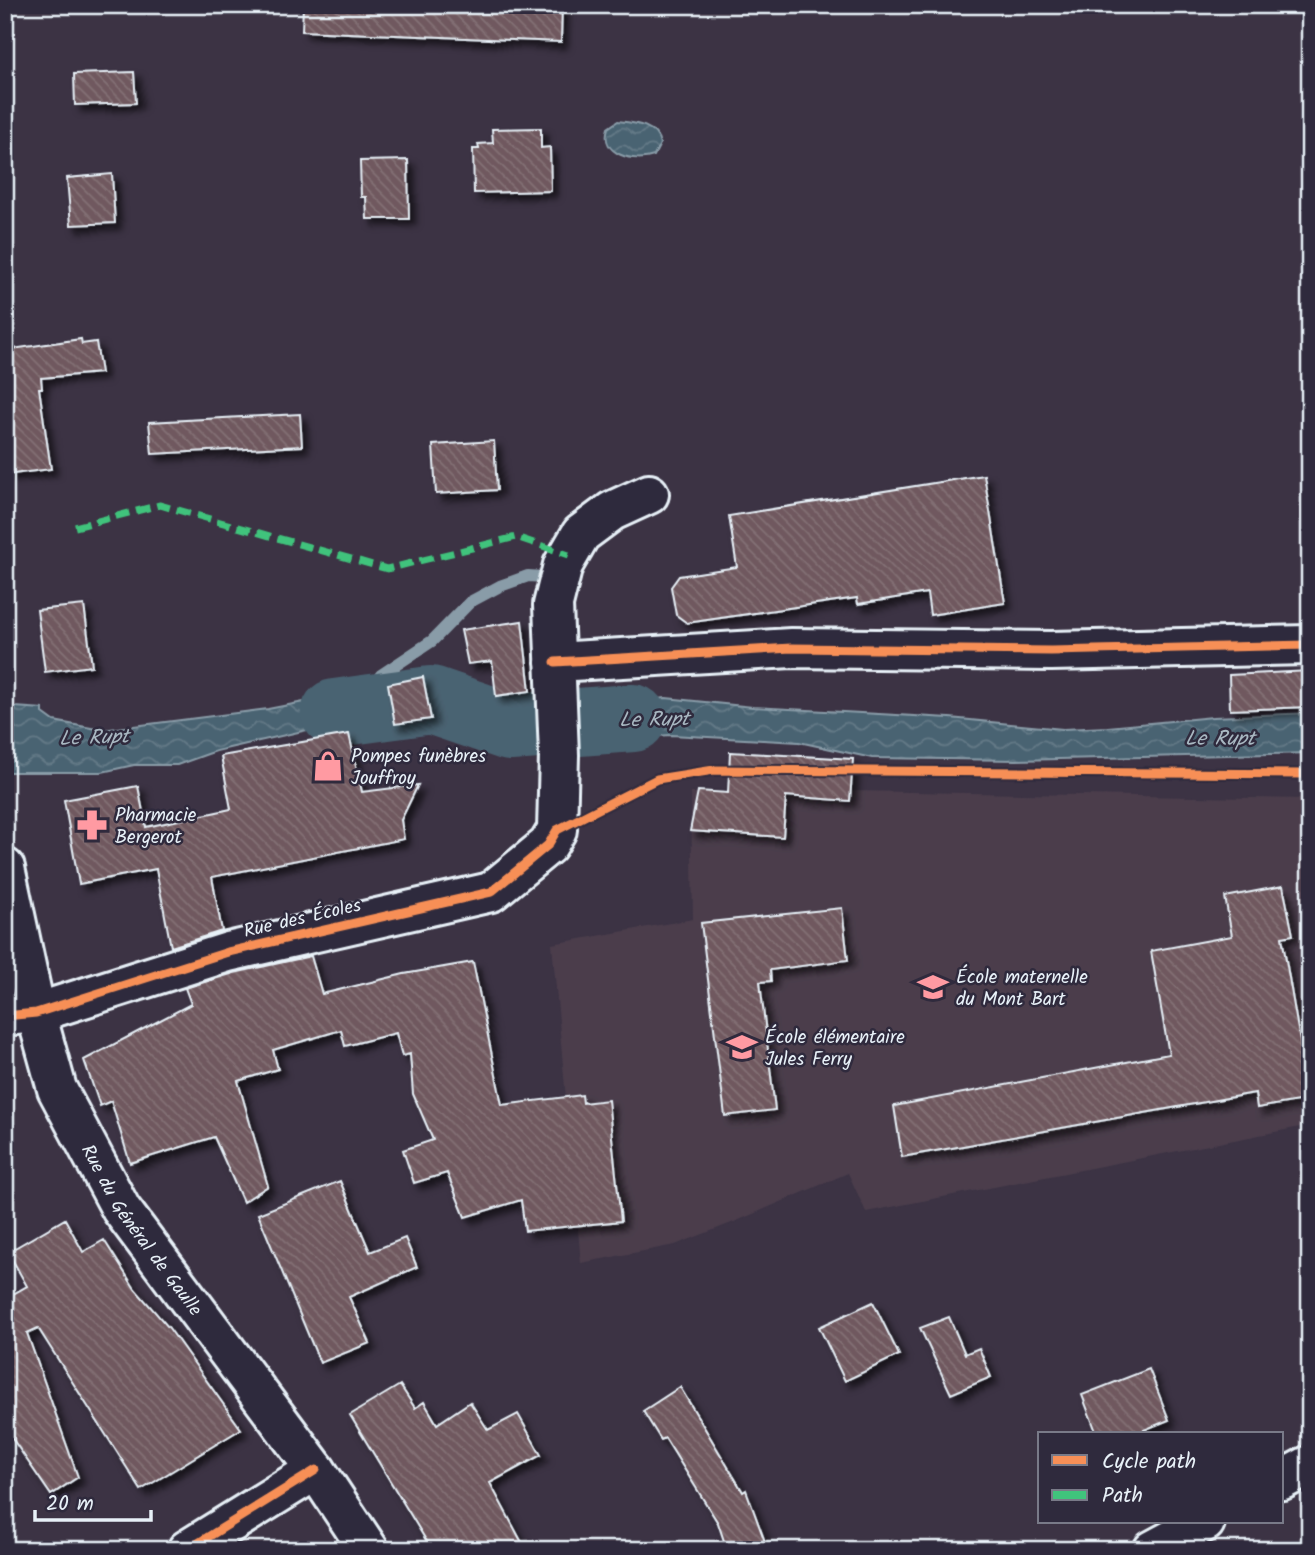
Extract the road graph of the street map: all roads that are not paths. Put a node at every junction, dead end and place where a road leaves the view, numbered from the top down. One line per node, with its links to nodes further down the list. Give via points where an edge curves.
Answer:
1 (649, 494): 3 (street, Rue des Écoles, via 612,511 581,534 563,565 553,605)
2 (1310, 645): 3 (street, via 1051,651 792,648)
3 (556, 678): 5 (street, Rue des Écoles, via 557,830 548,845 491,892 228,952)
4 (5, 867): 5 (street, Rue du Général de Gaulle)
5 (21, 1014): 7 (street, Rue du Général de Gaulle, via 121,1209)
6 (1310, 1465): 8 (street)
7 (316, 1470): 10 (street); 11 (street, Rue du Général de Gaulle)
8 (1284, 1479)
9 (1201, 1524): 12 (street)
10 (187, 1550)
11 (369, 1550)
12 (1153, 1550)

